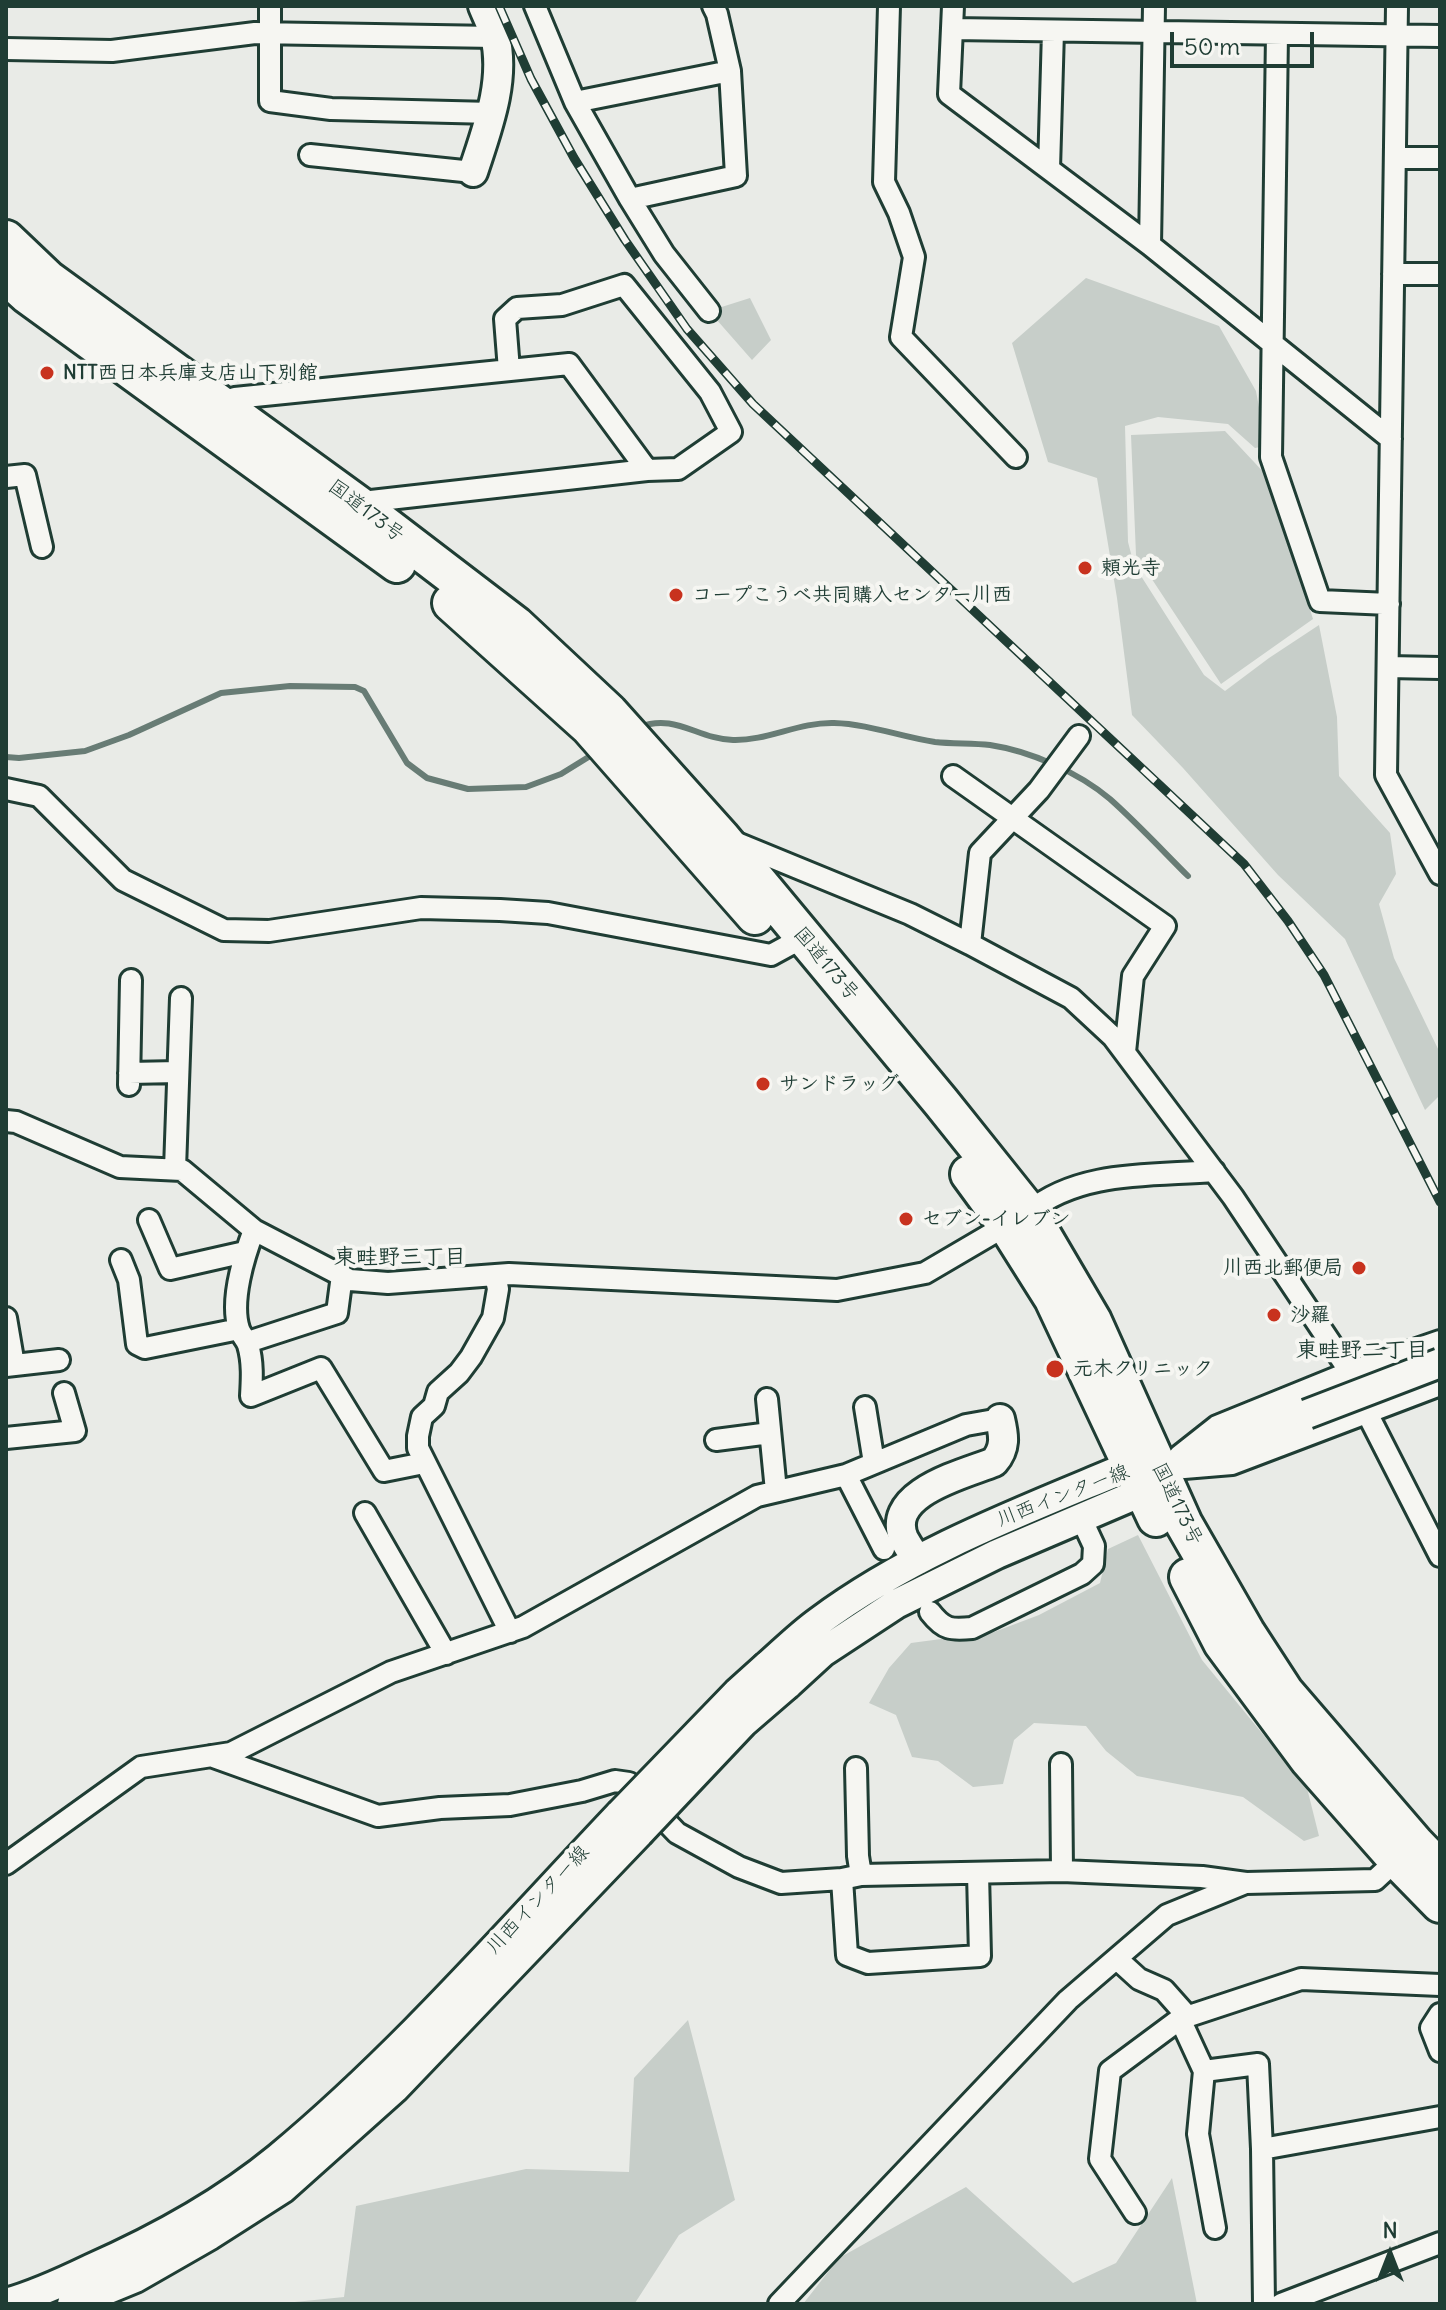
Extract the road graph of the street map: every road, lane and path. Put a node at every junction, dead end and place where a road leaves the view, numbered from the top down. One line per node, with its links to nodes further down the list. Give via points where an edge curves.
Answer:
1 (270, 6): 12 (street)
2 (483, 6): 16 (main road)
3 (536, 6): 19 (street)
4 (713, 6): 18 (street)
5 (889, 6): 37 (street, via 884,182 914,257 901,337)
6 (953, 6): 9 (street)
7 (1154, 6): 11 (street)
8 (1397, 6): 14 (street)
9 (952, 29): 10 (street); 24 (street, via 949,94)
10 (1053, 31): 11 (street); 24 (street)
11 (1153, 32): 13 (street); 28 (street)
12 (269, 34): 16 (street); 17 (street, via 112,51); 20 (street, via 270,101 331,109)
13 (1277, 34): 14 (street); 33 (street)
14 (1396, 36): 15 (street); 22 (street)
15 (1440, 36)
16 (495, 37): 20 (main road, via 498,72)
17 (6, 49)
18 (730, 71): 19 (street); 26 (street, via 736,176)
19 (575, 102): 26 (street)
20 (492, 113): 25 (main road)
21 (310, 155): 25 (street)
22 (1395, 158): 23 (street); 29 (street)
23 (1440, 158)
24 (1049, 169): 28 (street)
25 (473, 172)
26 (630, 199): 32 (street)
27 (6, 239): 35 (highway, 国道173号, via 48,279)
28 (1150, 245): 33 (street)
29 (1393, 274): 30 (street); 36 (street)
30 (1440, 274)
31 (6, 276): 51 (highway, 国道173号, via 459,610 589,727)
32 (709, 311)
33 (1274, 344): 36 (street); 42 (street, via 1271,457 1320,601)
34 (509, 370): 35 (street); 38 (street, via 569,364); 38 (street, via 505,319 517,308 562,305 624,285 710,392 731,432 678,469)
35 (220, 403): 40 (highway, 国道173号)
36 (1391, 439): 42 (street)
37 (1016, 457)
38 (647, 470): 40 (street)
39 (6, 477): 41 (street, via 25,475)
40 (359, 505): 49 (highway, 国道173号, via 516,625 609,712)
41 (42, 547)
42 (1389, 604): 43 (street)
43 (1388, 667): 44 (street); 50 (street, via 1386,775)
44 (1440, 668)
45 (1079, 736): 48 (street)
46 (953, 776): 48 (street)
47 (6, 789): 51 (street, via 39,796 123,880 224,930 269,931 421,908 548,913 771,955)
48 (1012, 820): 52 (street, via 980,853); 55 (street, via 1165,926 1133,976)
49 (721, 837): 51 (highway, 国道173号); 52 (street)
50 (1440, 874)
51 (794, 943): 60 (highway, 国道173号, via 941,1102)
52 (970, 944): 55 (street, via 1071,998)
53 (131, 980): 56 (street, via 129,1079)
54 (181, 998): 56 (street)
55 (1125, 1052): 59 (street)
56 (178, 1072): 58 (street)
57 (6, 1121): 58 (street, via 120,1167)
58 (175, 1169): 62 (street)
59 (1214, 1171): 60 (street, via 1098,1179 1043,1201); 73 (street)
60 (1018, 1219): 66 (street, via 925,1273 837,1290); 86 (highway, 国道173号, via 1093,1321)
61 (149, 1220): 63 (street, via 170,1269)
62 (254, 1230): 63 (street); 65 (street)
63 (245, 1252): 68 (street, via 236,1302)
64 (121, 1260): 68 (street, via 129,1280 137,1344 145,1348)
65 (342, 1275): 66 (street, via 388,1283); 68 (street, via 337,1313)
66 (495, 1275): 83 (street, via 493,1318 471,1357 422,1417 418,1448)
67 (6, 1318): 72 (street)
68 (244, 1336): 83 (street, via 252,1370 251,1396 321,1368 384,1471)
69 (1440, 1341): 73 (street)
70 (59, 1360): 72 (street)
71 (1440, 1363): 86 (main road, bridge)
72 (10, 1365)
73 (1350, 1372): 78 (street); 86 (street, via 1217,1426)
74 (1440, 1385): 78 (street)
75 (64, 1393): 81 (street, via 75,1431)
76 (767, 1399): 80 (street)
77 (865, 1407): 84 (street)
78 (1367, 1413): 86 (street, via 1232,1464); 91 (street)
79 (1000, 1419): 84 (street, via 966,1425); 92 (main road, via 1002,1453 994,1462 920,1492 907,1505 903,1537)
80 (770, 1433): 82 (street); 87 (street)
81 (6, 1438)
82 (716, 1440)
83 (424, 1463): 94 (street)
84 (874, 1463): 85 (street)
85 (846, 1475): 87 (street); 90 (street)
86 (1144, 1476): 89 (main road, 川西インター線); 92 (main road, 川西インター線, via 991,1524); 101 (highway, 国道173号, via 1184,1524 1285,1692)
87 (776, 1491): 94 (street, via 757,1496)
88 (365, 1513): 95 (street)
89 (1081, 1518): 93 (street, via 1094,1546 1093,1564 1082,1574 972,1628 941,1625); 96 (main road, 川西インター線, via 896,1604)
90 (884, 1549)
91 (1440, 1556)
92 (918, 1560): 96 (main road, 川西インター線, via 817,1622)
93 (930, 1612)
94 (510, 1632): 95 (street)
95 (446, 1654): 97 (street, via 391,1672 231,1753)
96 (777, 1676): 100 (main road, 川西インター線, bridge, via 743,1723)
97 (211, 1756): 102 (street, via 141,1767); 106 (street, via 378,1816 510,1805 615,1781 629,1783 677,1833 739,1867 781,1883)
98 (1061, 1764): 104 (street)
99 (856, 1768): 106 (street, via 858,1856)
100 (629, 1824): 120 (main road, 川西インター線, via 389,2058 276,2159 204,2210 128,2253); 121 (main road, 川西インター線, via 395,2088 282,2189 135,2278)
101 (1406, 1852): 103 (highway, 国道173号); 107 (street, via 1375,1880); 108 (highway, 国道173号)
102 (6, 1864)
103 (1440, 1869)
104 (1062, 1871): 105 (street); 107 (street)
105 (978, 1873): 106 (street); 106 (street, via 980,1956 868,1963 847,1955)
106 (851, 1877)
107 (1246, 1883): 109 (street, via 1167,1915)
108 (1440, 1904)
109 (1117, 1959): 112 (street, via 1139,1979 1164,1990); 122 (street, via 1068,2000)
110 (1440, 1985): 112 (street, via 1301,1979)
111 (1440, 2014): 113 (street, via 1431,2028)
112 (1184, 2018): 114 (street); 117 (street, via 1110,2071 1100,2159)
113 (1440, 2051)
114 (1204, 2071): 116 (street, via 1258,2064); 118 (street, via 1198,2134)
115 (1440, 2117): 116 (street)
116 (1262, 2149): 123 (street)
117 (1135, 2213)
118 (1215, 2228)
119 (1440, 2243): 124 (street)
120 (6, 2303)
121 (72, 2304)
122 (779, 2304)
123 (1264, 2304)
124 (1281, 2304)

